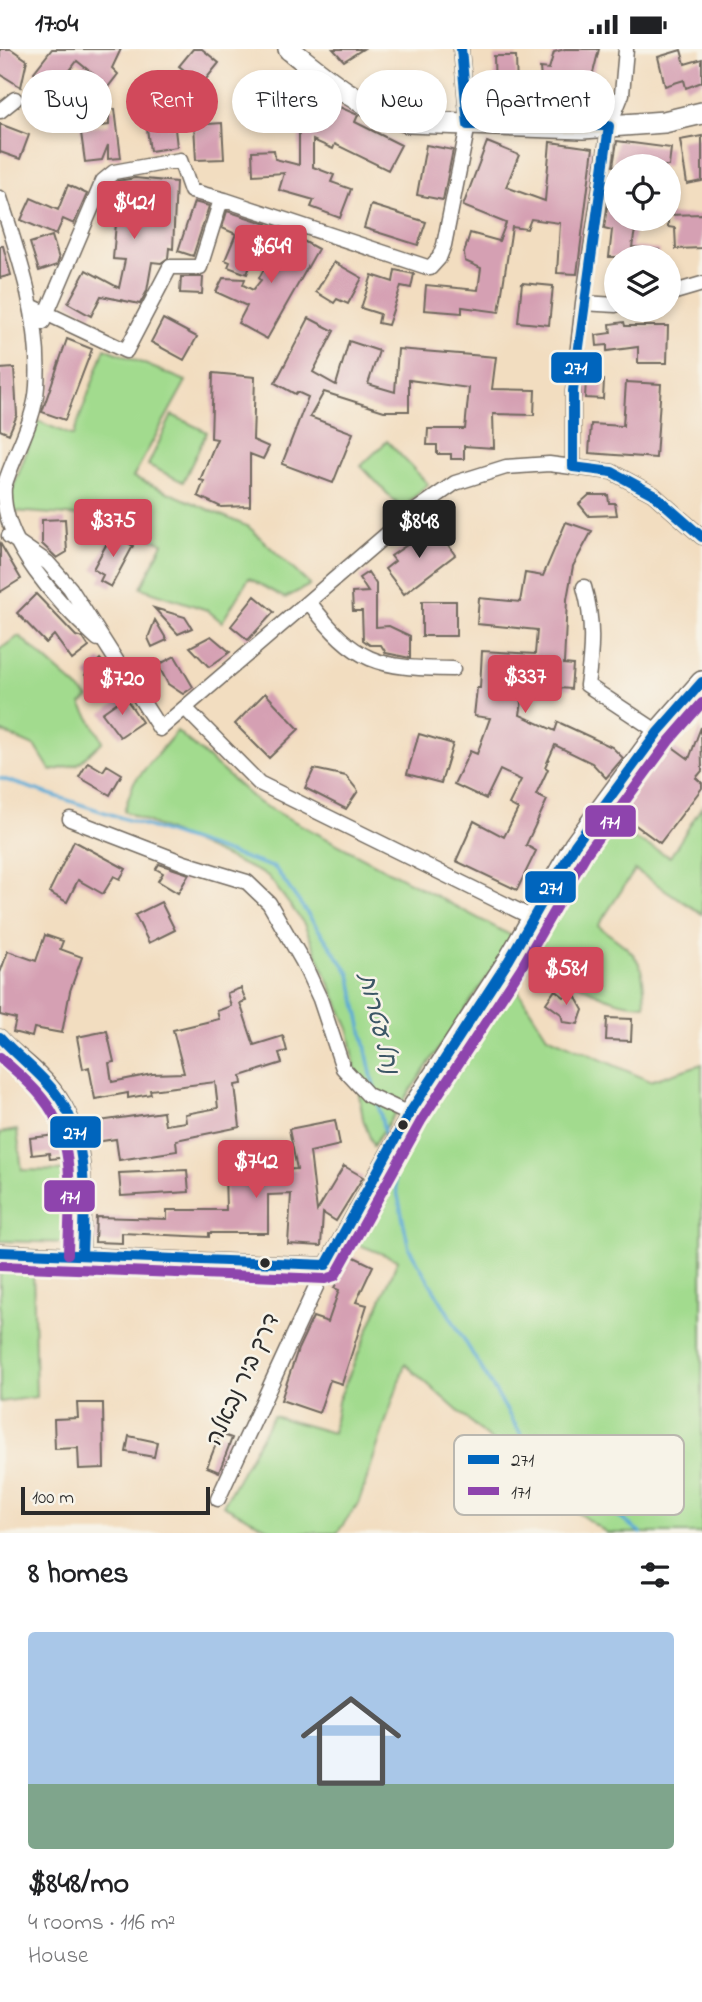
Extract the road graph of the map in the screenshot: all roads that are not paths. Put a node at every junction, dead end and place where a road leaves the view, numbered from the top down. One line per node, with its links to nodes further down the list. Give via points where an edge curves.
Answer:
1 (289, 49): 9 (street, via 356,101 384,115 408,122)
2 (461, 49): 4 (street)
3 (626, 49): 7 (street, via 622,94)
4 (463, 70)
5 (15, 99): 6 (street)
6 (0, 111)
7 (615, 111)
8 (702, 113): 10 (street, via 672,121)
9 (461, 125)
10 (615, 126)
11 (466, 133): 14 (street, via 444,245 430,268)
12 (608, 133): 17 (street)
13 (0, 198): 19 (street)
14 (225, 200): 20 (street, via 219,206 200,267 170,267 126,351); 20 (street, via 191,191 180,160 114,172 103,181)
15 (702, 284): 16 (street)
16 (681, 290)
17 (583, 303): 18 (street); 22 (street, via 573,391)
18 (604, 304)
19 (31, 306): 20 (street); 21 (street)
20 (48, 314): 21 (street)
21 (36, 335): 28 (street, via 34,409 1,504 9,536 48,563 87,611 160,729)
22 (573, 467): 23 (street, via 612,472 653,493); 25 (street, via 506,467 455,483 408,516)
23 (702, 537)
24 (584, 587): 29 (street, via 592,611 587,685)
25 (309, 602): 26 (street, via 356,653 381,664 411,669); 28 (street)
26 (453, 669)
27 (702, 682): 29 (street, דרך ביר נבאלה)
28 (185, 708): 31 (street, via 259,783)
29 (658, 732): 31 (street, דרך ביר נבאלה, via 576,845)
30 (70, 819): 33 (street, via 247,882 269,902 299,955 320,999 343,1068 368,1095)
31 (533, 918): 33 (street, דרך ביר נבאלה)
32 (0, 1037): 35 (street, via 40,1073 74,1126 83,1152)
33 (409, 1114): 36 (street, דרך ביר נבאלה)
34 (0, 1252): 35 (street)
35 (82, 1254): 36 (street)
36 (326, 1265): 37 (street, דרך ביר נבאלה)
37 (218, 1499)

